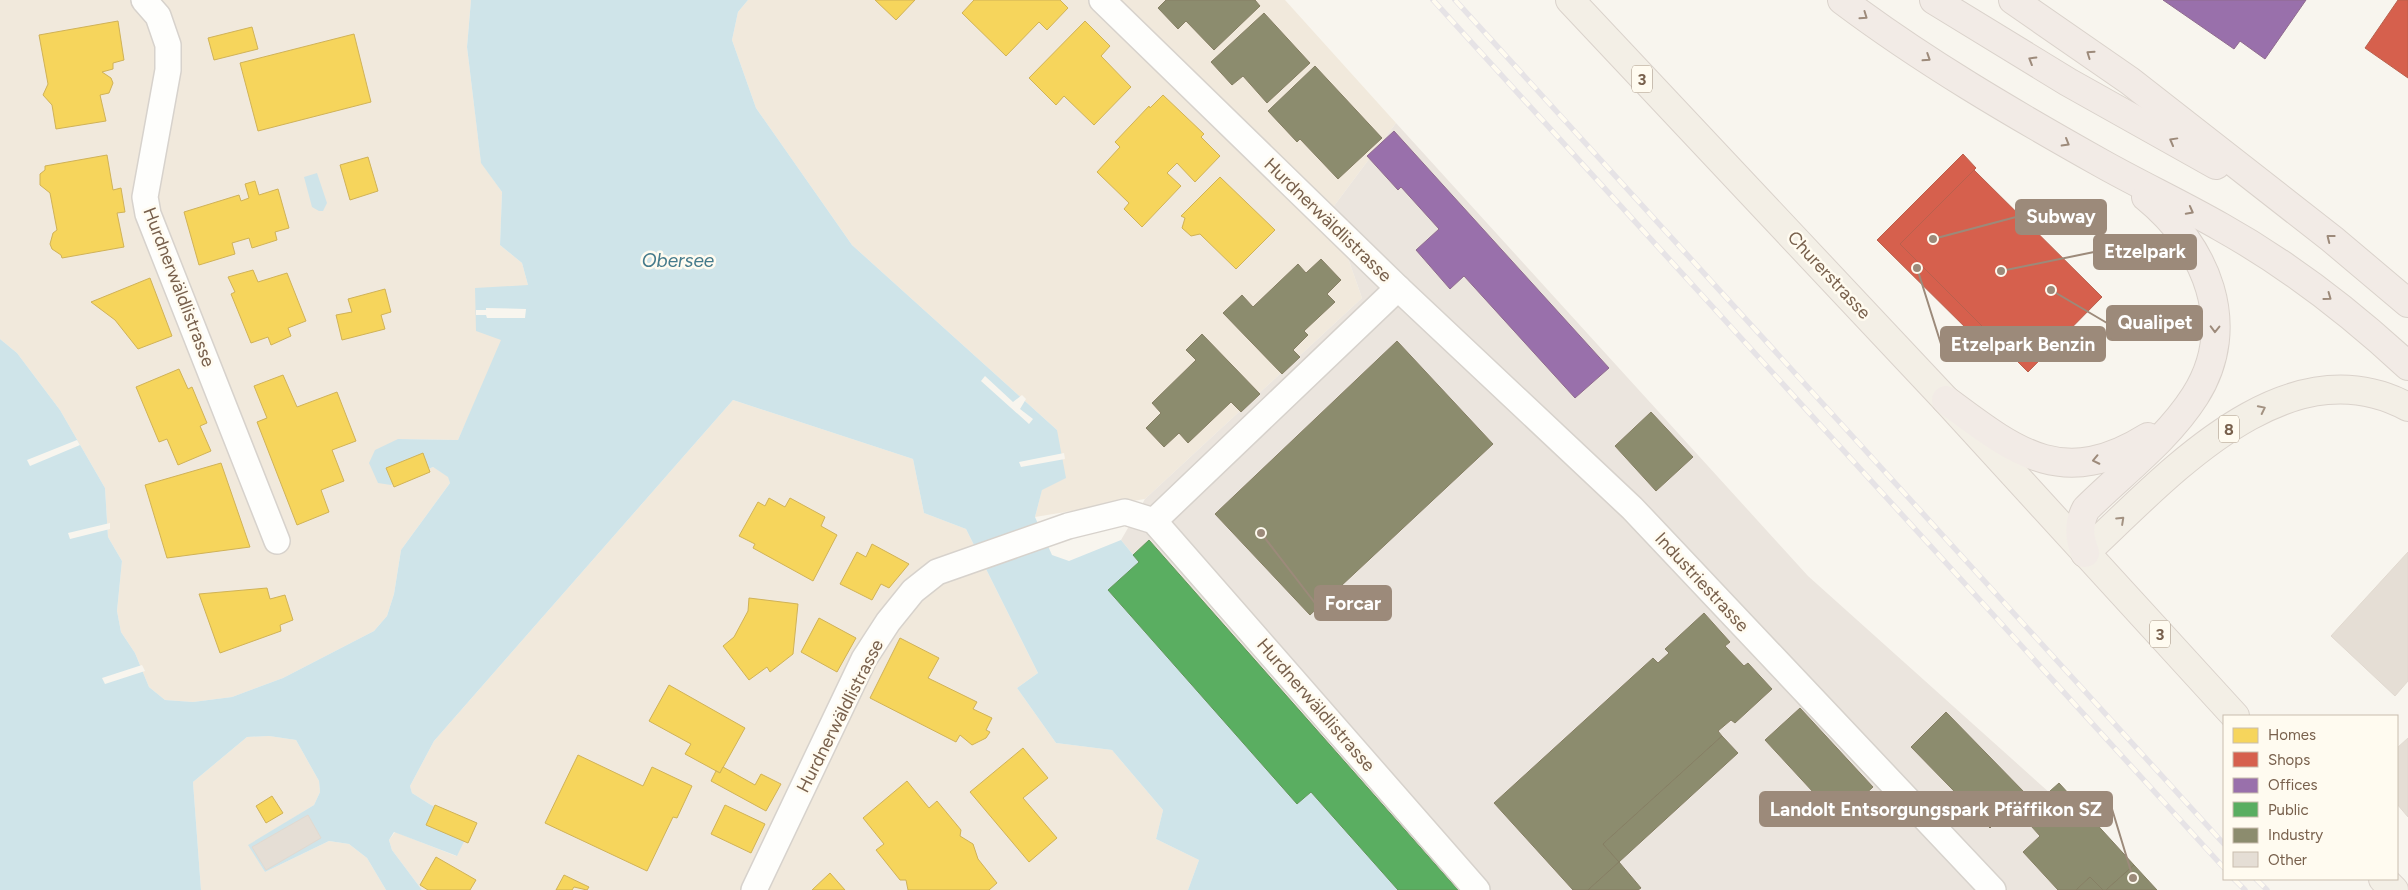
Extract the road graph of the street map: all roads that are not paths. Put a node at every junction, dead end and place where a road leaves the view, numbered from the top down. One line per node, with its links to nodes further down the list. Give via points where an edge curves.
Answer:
1 (144, 0): 17 (street, Hurdnerwäldlistrasse, via 158,16 168,44 168,70 145,197 148,214)
2 (1102, 0): 10 (street, Hurdnerwäldlistrasse)
3 (1570, 0): 13 (main road, Churerstrasse / 3)
4 (1842, 0): 8 (highway, one-way to 8, via 1949,73)
5 (1934, 0): 9 (highway, one-way to 5, via 2076,87)
6 (2013, 0): 7 (highway)
7 (2028, 8): 9 (highway, one-way to 7, via 2130,81)
8 (2101, 163): 12 (highway, one-way to 12, via 2221,227 2300,277 2359,322); 15 (highway, one-way to 15, via 2148,199 2176,227 2201,263 2209,281 2214,300 2215,340 2206,373)
9 (2292, 208): 11 (highway, one-way to 9)
10 (1398, 288): 16 (street, Hurdnerwäldlistrasse); 23 (street, Industriestrasse, via 1632,508)
11 (2408, 303)
12 (2408, 366)
13 (1946, 400): 15 (highway, one-way to 13, via 2167,425 2116,455 2097,461 2058,463 2014,447); 18 (main road, Churerstrasse / 3)
14 (2408, 407): 18 (main road, 8, one-way to 14, via 2181,465 2258,410 2298,396 2338,391 2380,396)
15 (2184, 411): 18 (highway, via 2086,509 2080,529)
16 (1154, 521): 21 (street, Hurdnerwäldlistrasse, via 1125,512 1068,526 937,572 913,591 864,659); 22 (street, Hurdnerwäldlistrasse)
17 (277, 540)
18 (2085, 553): 19 (main road, 3)
19 (2233, 715)
20 (2384, 880): 24 (main road)
21 (754, 890)
22 (1477, 890)
23 (1993, 890)
24 (2394, 890)

